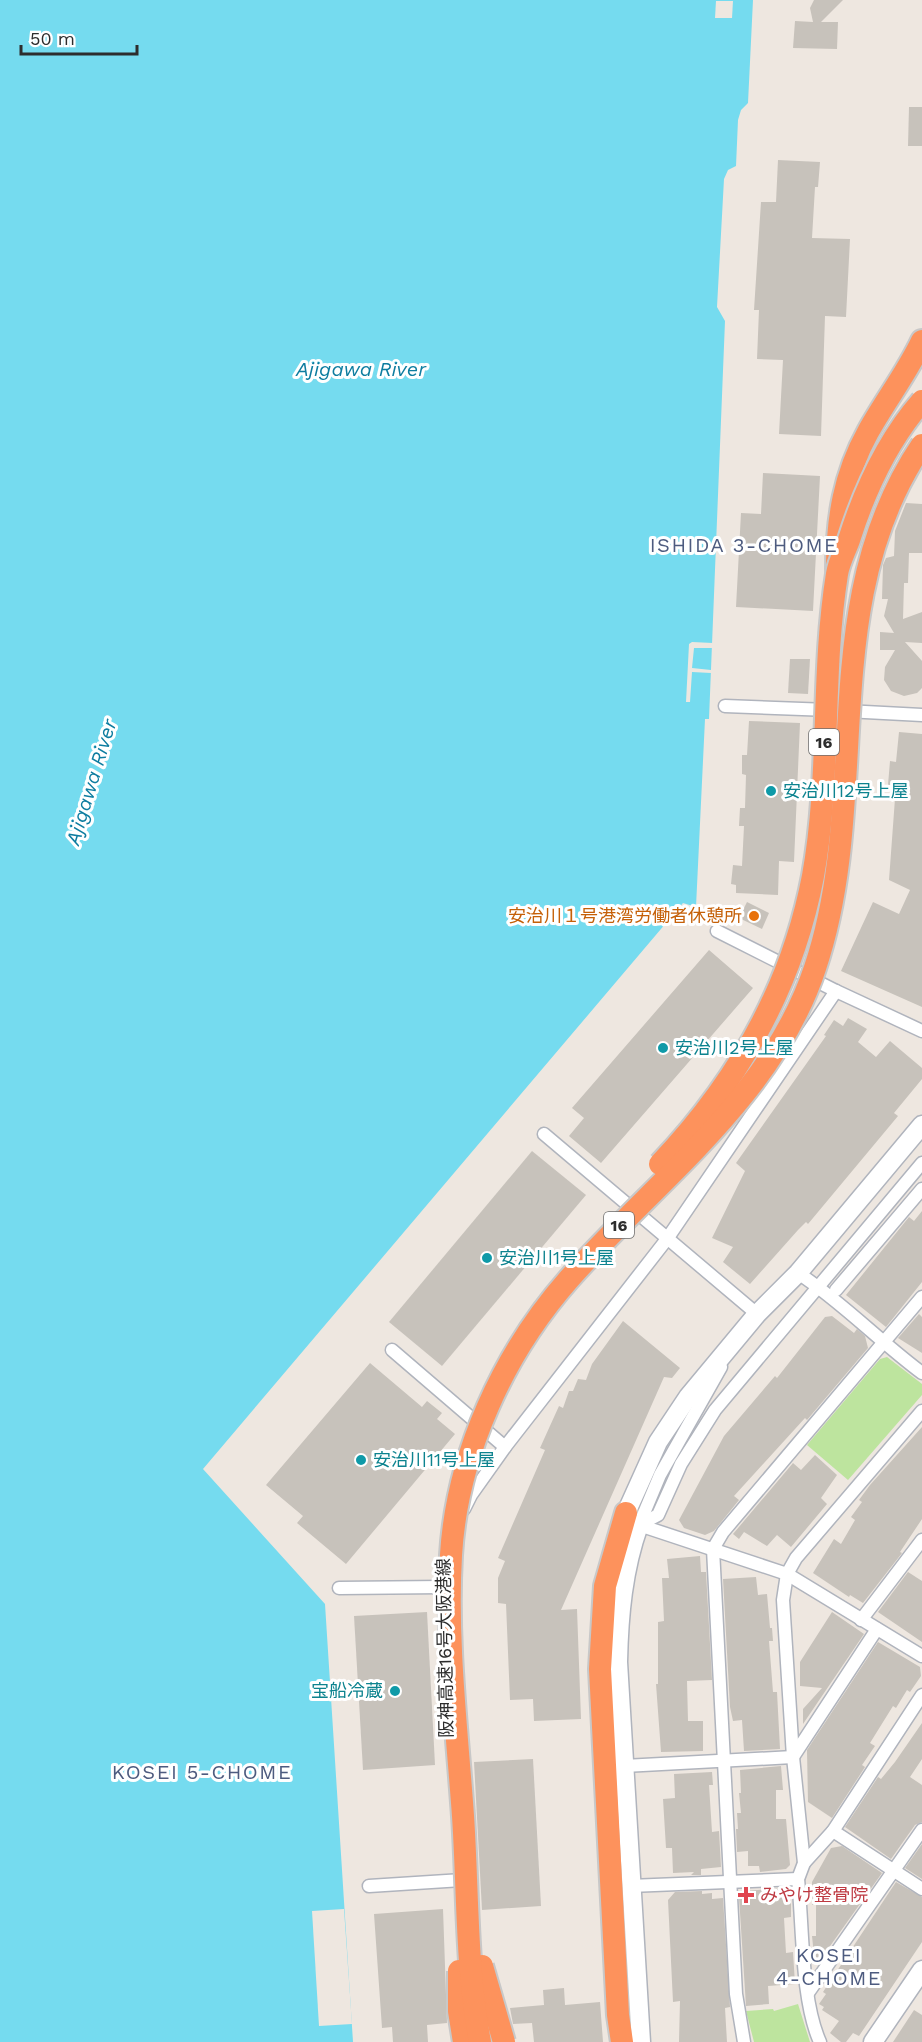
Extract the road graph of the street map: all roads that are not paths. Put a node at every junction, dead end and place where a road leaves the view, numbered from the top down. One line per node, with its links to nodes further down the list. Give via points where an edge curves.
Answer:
1 (922, 341): 4 (highway, via 853,464 841,504)
2 (922, 401): 4 (highway, 阪神高速16号大阪港線 / 16, bridge, via 873,473)
3 (922, 445): 44 (highway, 阪神高速16号大阪港線 / 16, bridge, via 887,508 861,594 850,669 833,901 815,968 798,1010 769,1062 741,1100 603,1240 529,1330 502,1378 470,1457 458,1503 451,1555)
4 (837, 571): 35 (highway, 阪神高速16号大阪港線 / 16, bridge, via 813,874 784,977 750,1047 726,1085 673,1151 565,1267 520,1326 476,1413 461,1454 442,1556)
5 (725, 706): 6 (street)
6 (922, 715)
7 (717, 931): 8 (street)
8 (836, 991): 9 (street); 14 (street)
9 (922, 1031)
10 (922, 1125): 15 (street)
11 (544, 1134): 14 (street)
12 (922, 1164): 16 (street)
13 (922, 1189): 17 (street)
14 (667, 1239): 19 (street); 24 (street)
15 (798, 1273): 16 (street); 19 (street)
16 (819, 1287): 20 (street); 25 (street, via 715,1410 681,1464 658,1515)
17 (836, 1290)
18 (922, 1297): 20 (street)
19 (757, 1314): 25 (street, via 674,1416 646,1467)
20 (884, 1344): 22 (street); 27 (street, via 723,1532)
21 (392, 1350): 24 (street)
22 (922, 1373)
23 (922, 1411): 28 (street, via 796,1558)
24 (505, 1447): 29 (street, via 471,1495 452,1534)
25 (633, 1519): 27 (street); 38 (street, via 618,1662); 58 (highway, via 605,1586 600,1669)
26 (922, 1540): 31 (street)
27 (713, 1549): 28 (street); 37 (street)
28 (787, 1574): 31 (street); 36 (street, via 783,1600)
29 (443, 1587): 30 (street); 44 (street)
30 (339, 1588)
31 (861, 1620): 32 (street)
32 (877, 1629): 33 (street); 36 (street)
33 (922, 1656)
34 (922, 1695): 40 (street)
35 (447, 1750): 50 (highway, 阪神高速16号大阪港線 / 16, via 452,1893); 57 (highway, bridge, via 464,1925 468,1941 477,1947)
36 (792, 1757): 37 (street); 41 (street)
37 (723, 1759): 38 (street); 45 (street)
38 (624, 1766): 47 (street)
39 (922, 1830): 42 (street)
40 (833, 1831): 41 (street); 42 (street)
41 (804, 1863): 43 (street)
42 (896, 1870): 48 (street); 51 (street)
43 (798, 1879): 45 (street); 51 (street)
44 (464, 1880): 46 (street); 52 (highway, bridge, via 458,1982); 54 (highway, 阪神高速16号大阪港線 / 16, bridge); 56 (street)
45 (730, 1882): 47 (street); 60 (street, via 736,2004)
46 (369, 1886)
47 (630, 1886): 59 (street)
48 (922, 1888)
49 (922, 1970): 62 (street)
50 (466, 1976): 53 (highway, 16, bridge, via 462,1998); 55 (highway, 阪神高速16号大阪港線 / 16, bridge, via 473,2010)
51 (808, 1993): 61 (street)
52 (464, 2042)
53 (470, 2042)
54 (480, 2042)
55 (486, 2042)
56 (492, 2042)
57 (504, 2042)
58 (622, 2042)
59 (641, 2042)
60 (744, 2042)
61 (820, 2042)
62 (873, 2042)

